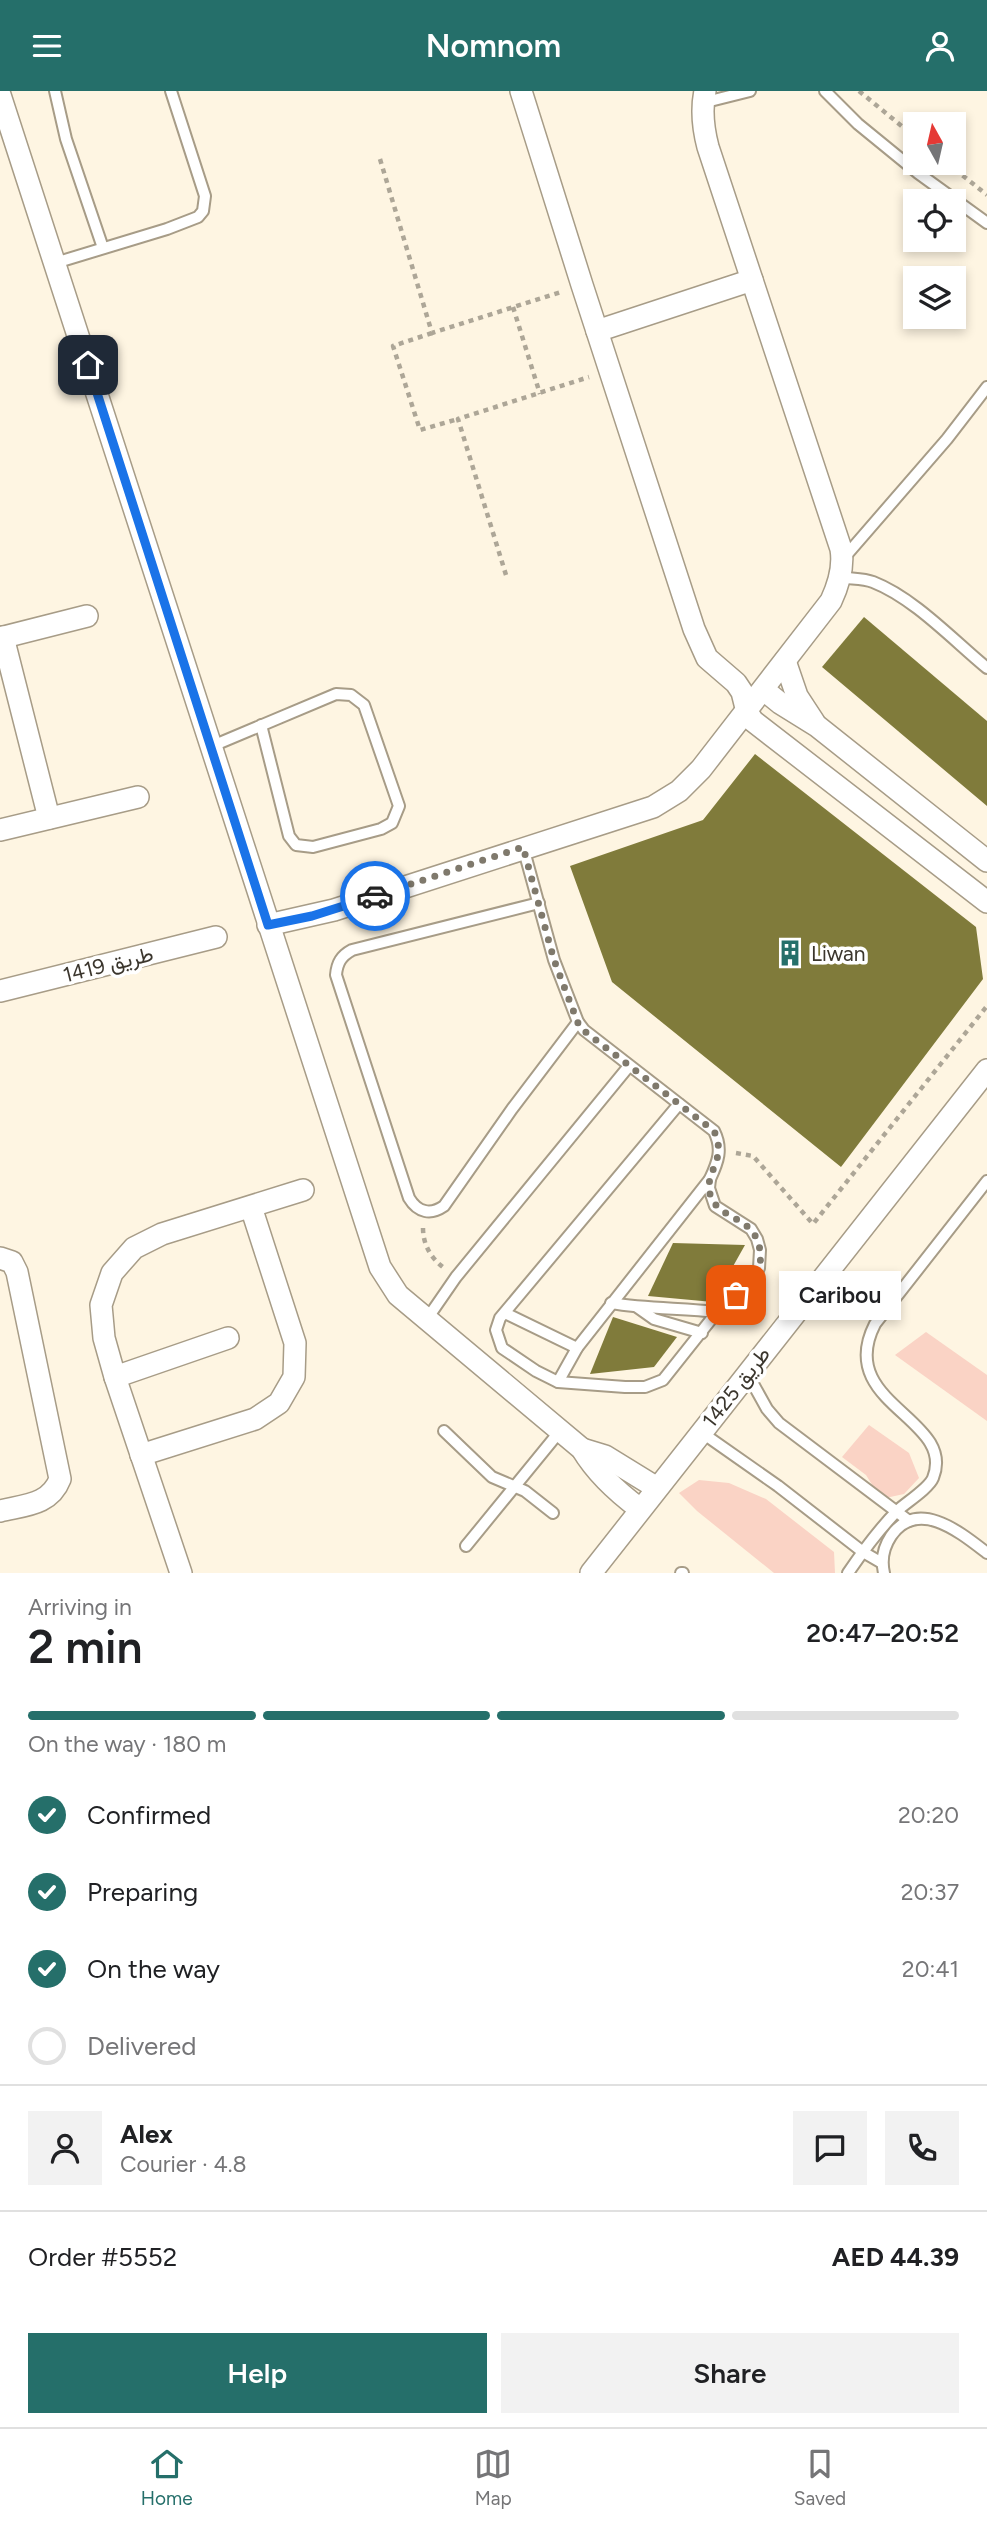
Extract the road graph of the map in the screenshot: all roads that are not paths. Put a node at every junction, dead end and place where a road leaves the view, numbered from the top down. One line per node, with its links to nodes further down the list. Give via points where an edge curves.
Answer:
1 (55, 91): 9 (lane, via 66,139)
2 (171, 91): 9 (lane, via 205,196 203,211 167,229)
3 (522, 91): 12 (street)
4 (750, 91): 7 (lane)
5 (825, 91): 8 (lane, via 918,173)
6 (0, 95): 10 (street)
7 (703, 97): 11 (street, via 708,147)
8 (987, 223)
9 (103, 248): 10 (lane)
10 (55, 263): 23 (street)
11 (752, 280): 12 (street); 14 (street, via 837,535)
12 (597, 331): 20 (street, via 700,644 708,659 736,683)
13 (987, 387): 14 (lane)
14 (841, 569): 17 (street, via 831,601); 18 (lane, via 898,595)
15 (87, 616): 16 (street)
16 (1, 637): 25 (street)
17 (785, 661): 19 (street); 22 (street, via 797,695)
18 (987, 668)
19 (764, 690): 20 (street); 22 (street)
20 (747, 712): 27 (street, via 701,769 653,807); 29 (street)
21 (261, 725): 21 (lane, via 336,694 358,699 364,705 398,806 392,823 313,847 296,845 289,836); 23 (lane)
22 (817, 726): 28 (street)
23 (210, 747): 31 (street)
24 (138, 797): 25 (street)
25 (49, 818): 26 (street)
26 (0, 830)
27 (523, 847): 30 (lane); 31 (street, via 334,910)
28 (983, 852)
29 (986, 899)
30 (539, 903): 34 (lane); 34 (lane, via 352,950 337,967 409,1198 418,1209 424,1212 444,1206)
31 (268, 925): 47 (street, via 380,1267 398,1295)
32 (216, 937): 33 (street, طريق 1419)
33 (0, 991)
34 (578, 1023): 35 (lane)
35 (629, 1066): 37 (lane); 47 (lane, via 456,1277)
36 (987, 1070): 51 (street, طريق 1425)
37 (679, 1104): 38 (lane, via 718,1139 719,1156); 45 (lane)
38 (710, 1179): 43 (lane); 46 (lane, via 715,1206 751,1229 760,1250 755,1277)
39 (987, 1181): 63 (lane, via 868,1338 867,1369 874,1383 932,1443 937,1462 933,1481)
40 (303, 1190): 41 (street)
41 (251, 1207): 52 (street, via 162,1234 134,1248 112,1273 101,1304); 58 (street, via 295,1343 293,1377 279,1403 255,1419)
42 (0, 1258): 62 (street, via 12,1262 16,1272 60,1479 44,1500)
43 (611, 1303): 44 (lane); 50 (lane)
44 (637, 1307): 46 (lane); 48 (lane, via 654,1318)
45 (505, 1313): 50 (lane); 53 (lane, via 496,1330 502,1348)
46 (718, 1313): 48 (lane)
47 (427, 1319): 55 (street)
48 (702, 1333): 53 (lane, via 656,1384 625,1387)
49 (228, 1339): 52 (street)
50 (576, 1347): 53 (lane)
51 (747, 1373): 56 (street, طريق 1425); 63 (lane, via 779,1423)
52 (115, 1377): 58 (street)
53 (558, 1382)
54 (444, 1431): 59 (lane, via 492,1476)
55 (559, 1431): 57 (street); 59 (lane)
56 (701, 1432): 60 (street, طريق 1425); 67 (lane)
57 (582, 1449): 60 (street, via 605,1455); 61 (street, via 605,1480)
58 (141, 1455): 70 (street)
59 (514, 1487): 64 (lane); 66 (lane)
60 (657, 1488): 61 (street, طريق 1425)
61 (640, 1509): 71 (street, طريق 1425)
62 (0, 1511)
63 (897, 1511): 65 (lane); 67 (lane)
64 (554, 1513)
65 (909, 1521): 68 (lane, via 944,1523); 69 (lane, via 893,1533 885,1547)
66 (466, 1546)
67 (863, 1552): 69 (lane); 72 (lane)
68 (987, 1553)
69 (883, 1568)
70 (181, 1573)
71 (591, 1573)
72 (848, 1573)

